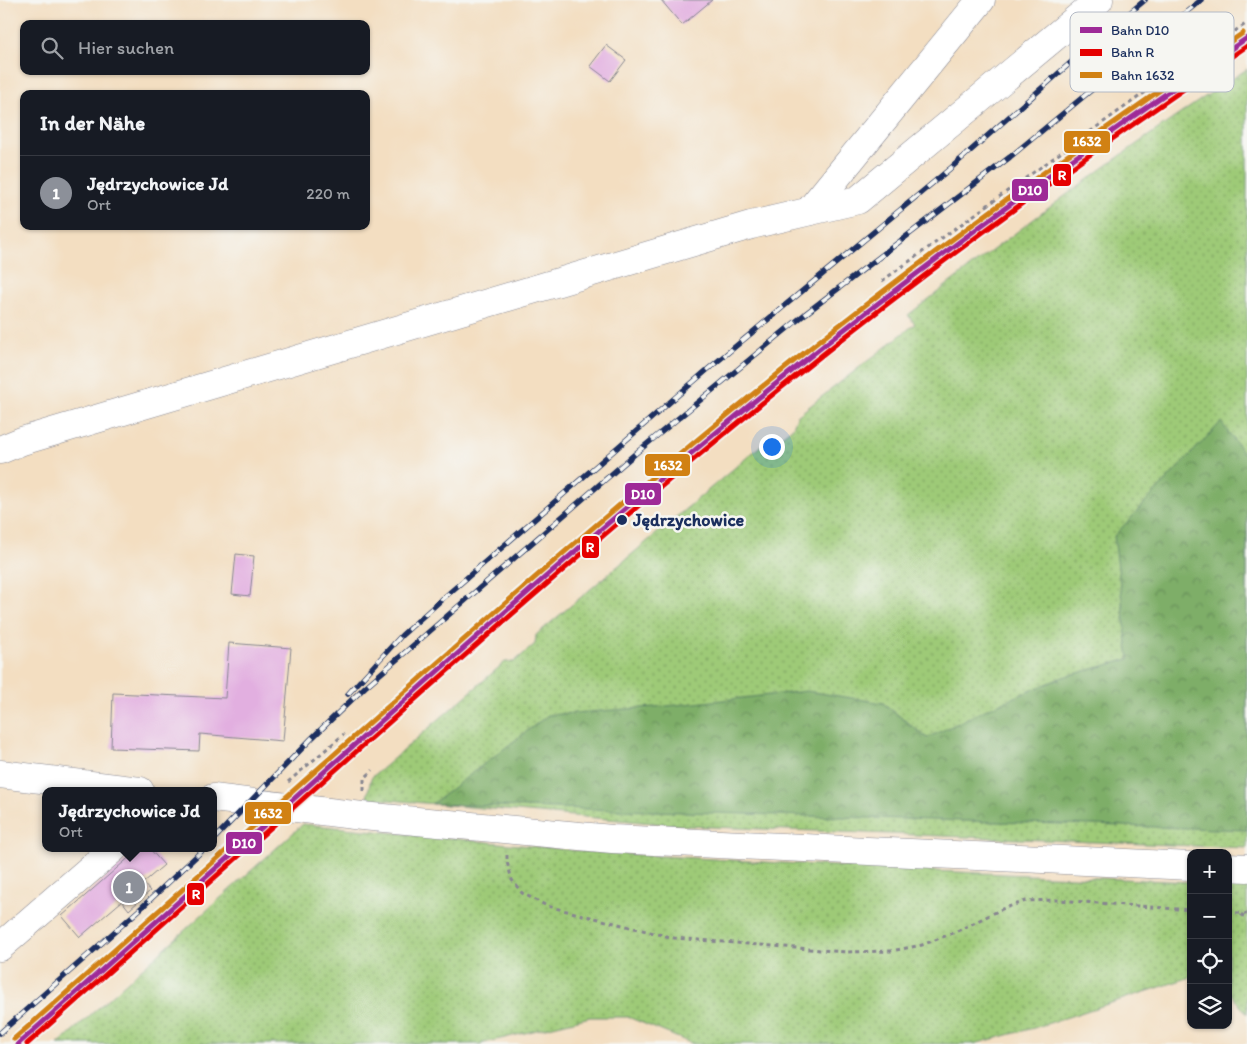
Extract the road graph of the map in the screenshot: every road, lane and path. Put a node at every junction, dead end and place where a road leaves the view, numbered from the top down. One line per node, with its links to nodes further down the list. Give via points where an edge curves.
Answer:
1 (981, 0): 8 (street)
2 (1099, 0): 3 (street)
3 (1085, 12)
4 (1247, 23): 6 (path)
5 (1070, 24): 8 (street, via 858,200)
6 (1234, 32)
7 (1146, 92): 9 (path)
8 (809, 211): 10 (street, via 741,228 22,440)
9 (882, 281)
10 (0, 450)
11 (344, 734): 13 (path)
12 (0, 774): 14 (street)
13 (287, 784)
14 (107, 787)
15 (217, 798): 16 (street)
16 (507, 830): 18 (street, via 612,839); 21 (path, via 507,862 512,880 522,893 547,906 674,938 846,952 891,951 922,945 1026,901 1058,900)
17 (109, 852): 26 (street)
18 (1187, 866)
19 (1232, 867): 20 (street)
20 (1247, 868)
21 (1187, 910)
22 (1232, 912): 23 (path)
23 (1241, 913): 24 (path); 25 (path)
24 (1247, 914)
25 (1247, 919)
26 (0, 947)

